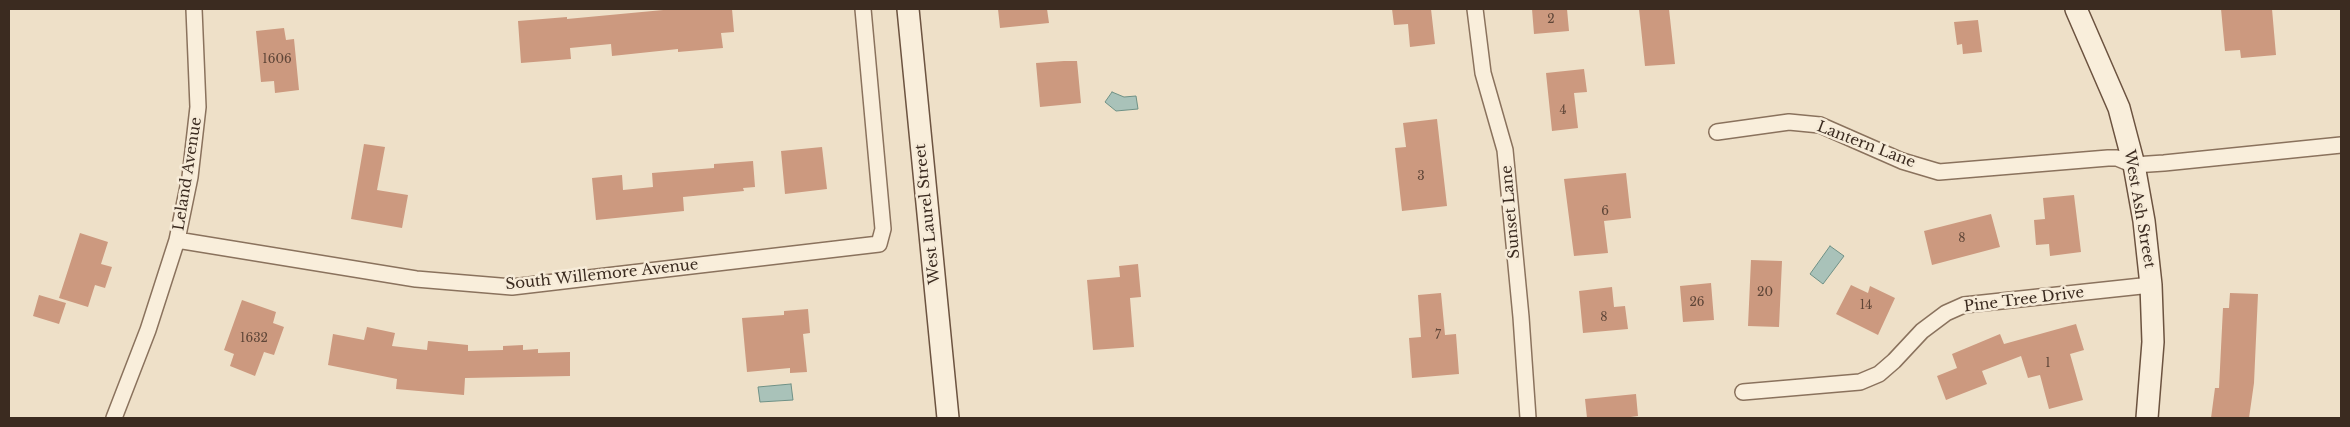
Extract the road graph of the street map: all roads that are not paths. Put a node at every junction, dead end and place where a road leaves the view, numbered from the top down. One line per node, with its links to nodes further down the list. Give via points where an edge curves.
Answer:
1 (194, 9): 9 (street, Leland Avenue, via 198,107 190,178)
2 (863, 9): 9 (street, South Willemore Avenue, via 883,229 879,244 512,287 416,279)
3 (908, 9): 13 (street, West Laurel Street)
4 (1475, 9): 14 (street, Sunset Lane, via 1483,74 1505,150)
5 (2076, 9): 8 (street, West Ash Street, via 2119,108)
6 (1717, 132): 8 (street, Lantern Lane, via 1788,122 1820,125 1902,161 1939,172 2108,158)
7 (2341, 145): 8 (street)
8 (2134, 165): 10 (street, West Ash Street)
9 (177, 240): 12 (street, Leland Avenue, via 148,330)
10 (2151, 285): 11 (street, Pine Tree Drive, via 1964,305 1946,313 1922,331 1879,374 1860,382); 15 (street, West Ash Street, via 2153,342)
11 (1743, 392)
12 (114, 418)
13 (948, 418)
14 (1528, 418)
15 (2147, 418)

